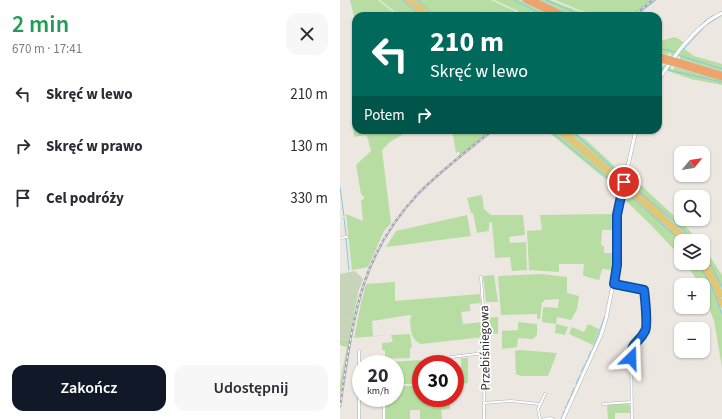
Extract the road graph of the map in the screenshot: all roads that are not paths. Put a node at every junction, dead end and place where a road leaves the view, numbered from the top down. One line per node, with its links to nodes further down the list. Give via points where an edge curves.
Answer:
1 (406, 0): 5 (main road)
2 (413, 0): 6 (main road)
3 (525, 0): 7 (highway)
4 (533, 0): 8 (highway)
5 (420, 12)
6 (426, 12)
7 (550, 12)
8 (558, 12)
9 (722, 13): 14 (street, via 699,29)
10 (662, 57): 12 (highway)
11 (662, 60): 12 (highway)
12 (671, 61): 13 (highway); 15 (highway)
13 (722, 74)
14 (662, 75)
15 (722, 78)
16 (563, 134): 20 (main road)
17 (568, 134): 19 (main road)
18 (635, 134): 19 (street)
19 (624, 182): 20 (street); 22 (main road)
20 (623, 186): 21 (main road); 28 (street, via 617,215 617,265)
21 (677, 234)
22 (682, 234)
23 (347, 237): 24 (street)
24 (340, 238)
25 (705, 270): 30 (main road)
26 (709, 270): 29 (main road)
27 (481, 277): 32 (street, Przebiśniegowa)
28 (614, 284): 36 (street, via 644,290 646,331 630,350); 48 (street, via 603,330)
29 (722, 295)
30 (722, 306)
31 (359, 351): 33 (street)
32 (485, 354): 34 (street); 37 (street, Przebiśniegowa)
33 (359, 355)
34 (464, 356)
35 (545, 394): 38 (street)
36 (632, 402): 39 (street); 49 (street)
37 (484, 403): 38 (street, via 511,400); 44 (street, Przebiśniegowa)
38 (540, 404): 45 (street)
39 (603, 404)
40 (359, 407): 42 (street)
41 (384, 407): 43 (street)
42 (359, 419)
43 (384, 419)
44 (484, 419)
45 (540, 419)
46 (544, 419): 47 (street)
47 (552, 419)
48 (563, 419)
49 (632, 419)

